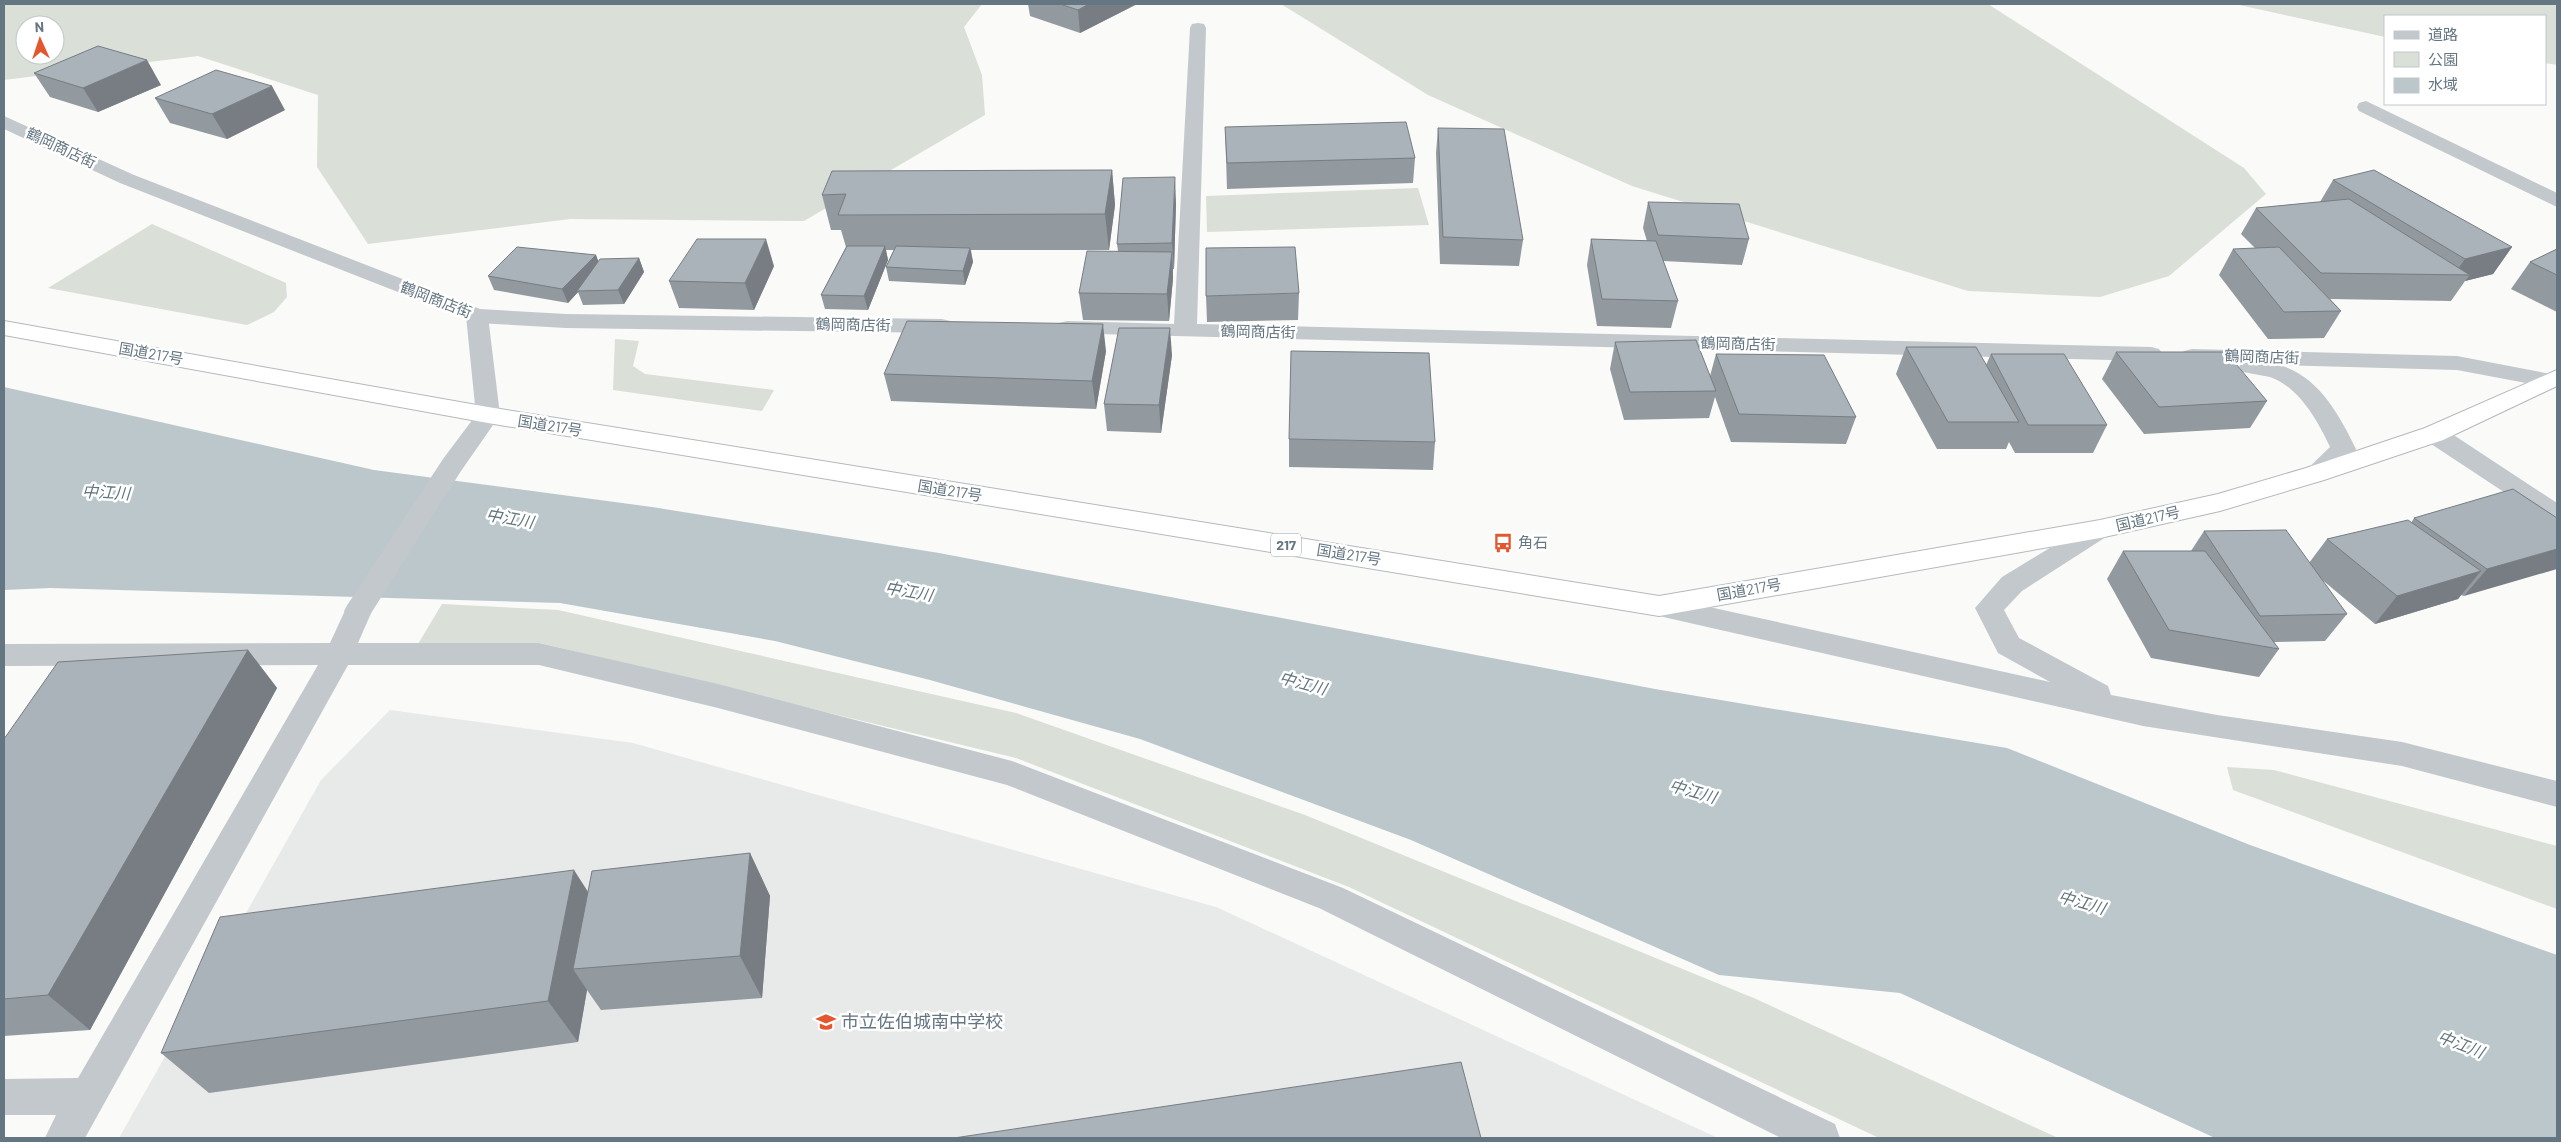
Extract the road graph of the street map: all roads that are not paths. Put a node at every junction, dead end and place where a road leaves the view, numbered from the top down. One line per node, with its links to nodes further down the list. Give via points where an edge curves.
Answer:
1 (1198, 28): 9 (street)
2 (2366, 107): 4 (street)
3 (4, 122): 5 (street, 鶴岡商店街, via 127,179)
4 (2557, 201)
5 (477, 316): 6 (street, 鶴岡商店街, via 566,321); 12 (street)
6 (967, 327)
7 (4, 328): 12 (highway, 国道217号 / 217)
8 (1046, 328): 9 (street, 鶴岡商店街)
9 (1185, 330): 10 (street, 鶴岡商店街)
10 (2206, 356): 11 (street, 鶴岡商店街, via 2457,362); 14 (street, via 2281,374 2310,394 2330,419 2343,449)
11 (2553, 378): 13 (highway, 国道217号 / 217)
12 (488, 415): 17 (highway, 国道217号 / 217); 19 (street, via 358,611)
13 (2434, 434): 14 (highway, 国道217号 / 217); 15 (street)
14 (2315, 474): 16 (highway, 国道217号 / 217, via 2220,502)
15 (2557, 515)
16 (2100, 530): 17 (highway, 国道217号 / 217); 20 (street, via 2012,584 1989,608 2008,646 2085,688)
17 (1659, 606): 20 (street)
18 (4, 655): 19 (street)
19 (339, 655): 22 (street); 25 (street, via 539,654 718,696 1012,774 1331,898)
20 (2144, 714): 21 (street, via 2216,728 2402,754)
21 (2557, 794)
22 (88, 1096): 23 (street); 24 (street)
23 (4, 1097)
24 (64, 1138)
25 (1821, 1138)

